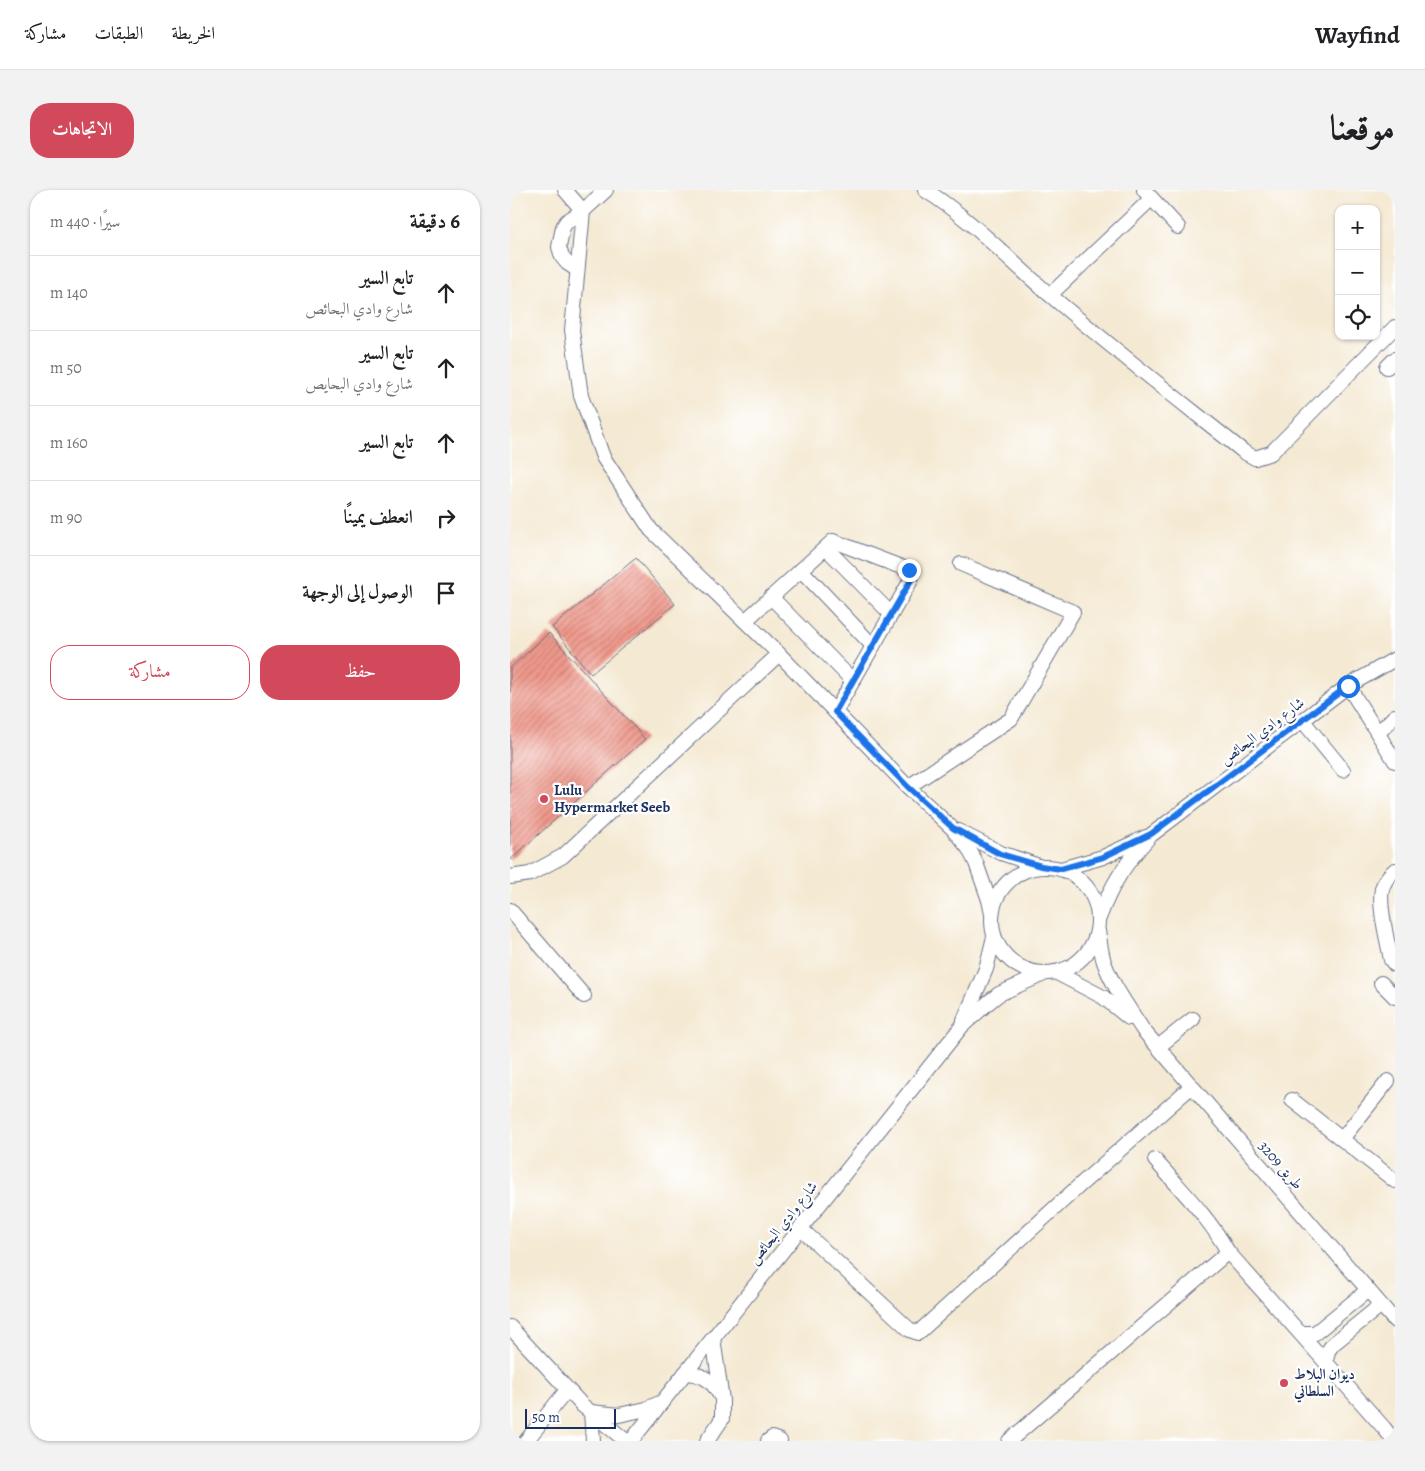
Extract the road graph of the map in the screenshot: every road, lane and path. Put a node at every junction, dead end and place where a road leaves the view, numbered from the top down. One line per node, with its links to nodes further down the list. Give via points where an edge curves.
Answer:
1 (565, 190): 5 (street)
2 (606, 190): 5 (street)
3 (925, 190): 8 (street, via 947,204)
4 (1148, 194): 6 (street); 8 (street)
5 (583, 212): 7 (street); 7 (street, via 567,221 560,238 562,257)
6 (1178, 227)
7 (576, 269): 15 (street, via 572,330 580,396 603,457 651,530)
8 (1050, 295): 9 (street, via 1255,458 1272,453)
9 (1395, 328)
10 (826, 548): 12 (street); 14 (street); 14 (street, via 833,541 909,570 911,580)
11 (961, 564): 27 (street, via 1073,612 1011,719)
12 (801, 570): 13 (street); 16 (street)
13 (771, 597): 15 (street); 19 (street)
14 (891, 614): 16 (street)
15 (744, 621): 17 (street)
16 (873, 646): 19 (street)
17 (779, 654): 21 (street); 33 (street, via 563,856 530,874)
18 (1395, 659): 20 (street, شارع وادي البحائص)
19 (852, 681): 21 (street)
20 (1348, 686): 23 (street, شارع وادي البحائص); 24 (street)
21 (835, 712): 27 (street)
22 (1395, 716): 24 (street)
23 (1303, 721): 26 (street); 29 (street, شارع وادي البحائص)
24 (1378, 733): 25 (street)
25 (1395, 761)
26 (1343, 770)
27 (908, 787): 28 (street)
28 (953, 828): 30 (street, via 1000,854); 35 (street, via 976,862)
29 (1151, 834): 31 (street, via 1103,857); 36 (street, via 1116,877)
30 (1041, 866): 31 (street); 35 (street, via 1023,871 1007,881 994,902)
31 (1061, 869): 36 (street, via 1073,874 1088,888 1097,905)
32 (1395, 870): 38 (street, via 1384,882 1381,900 1391,960)
33 (510, 876)
34 (510, 910): 41 (street)
35 (992, 914): 37 (street)
36 (1098, 925): 39 (street, via 1092,946 1083,958 1065,970); 45 (street, via 1109,976)
37 (994, 937): 39 (street, via 1014,963 1029,970); 44 (street, via 986,970)
38 (1395, 965)
39 (1050, 973): 44 (street, via 999,994); 45 (street, via 1103,997)
40 (1381, 983): 42 (street)
41 (584, 996)
42 (1395, 997)
43 (1193, 1019): 46 (street)
44 (962, 1026): 53 (street, شارع وادي البحائص)
45 (1143, 1030): 46 (street, طريق 3209)
46 (1158, 1047): 48 (street, طريق 3209)
47 (1388, 1081): 50 (street)
48 (1192, 1086): 53 (street, via 918,1333 910,1330); 55 (street, طريق 3209)
49 (1292, 1100): 50 (street)
50 (1342, 1139): 52 (street)
51 (1155, 1160): 54 (street, via 1208,1220)
52 (1393, 1175)
53 (800, 1228): 60 (street, شارع وادي البحائص)
54 (1228, 1252): 59 (street); 74 (street)
55 (1368, 1290): 56 (street, طريق 3209); 59 (street, via 1315,1333)
56 (1381, 1305): 57 (street, طريق 3209); 61 (street, via 1333,1344)
57 (1395, 1321)
58 (510, 1327): 63 (street)
59 (1301, 1333): 61 (street)
60 (714, 1338): 62 (street, شارع وادي البحائص); 64 (street)
61 (1326, 1361): 75 (street)
62 (685, 1373): 64 (street, via 706,1377); 65 (street, شارع وادي البحائص)
63 (567, 1390): 66 (street); 67 (street)
64 (722, 1400): 71 (street, via 722,1419)
65 (662, 1402): 66 (street, via 619,1415); 70 (street, شارع وادي البحائص)
66 (591, 1412): 68 (street); 69 (street)
67 (526, 1441)
68 (593, 1441)
69 (626, 1441)
70 (631, 1441)
71 (707, 1441)
72 (768, 1441): 73 (street, via 772,1438)
73 (780, 1441)
74 (1009, 1441)
75 (1392, 1441)

